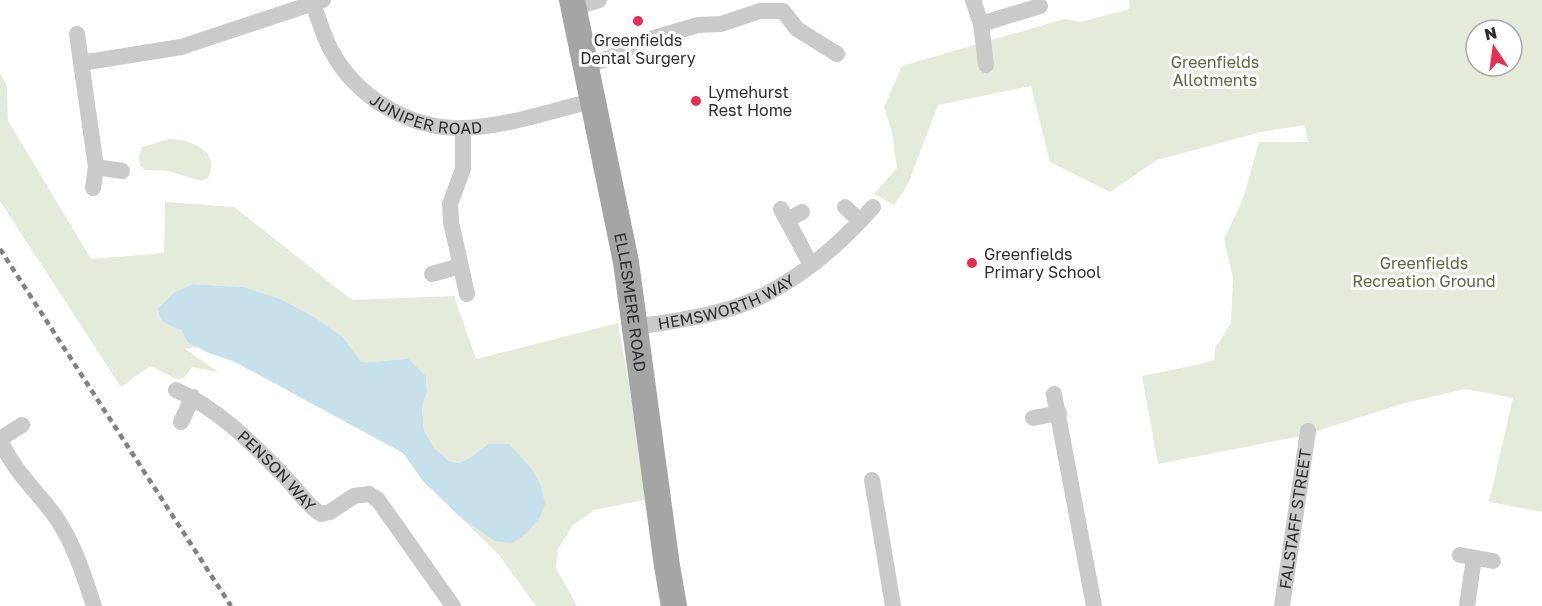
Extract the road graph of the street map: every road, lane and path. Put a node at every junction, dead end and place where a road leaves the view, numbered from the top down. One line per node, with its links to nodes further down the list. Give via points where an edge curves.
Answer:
1 (599, 0): 4 (street)
2 (973, 0): 6 (street)
3 (318, 2): 9 (street, JUNIPER ROAD, via 181,47); 13 (street, JUNIPER ROAD, via 331,51 372,98 400,115 433,126)
4 (572, 4): 11 (main road, ELLESMERE ROAD)
5 (1040, 6): 6 (street)
6 (981, 24): 10 (street)
7 (77, 34): 9 (street)
8 (837, 54): 11 (street, via 797,29 783,11 760,11 640,42)
9 (81, 63): 14 (street)
10 (986, 65)
11 (585, 66): 12 (main road, ELLESMERE ROAD)
12 (592, 101): 13 (street, JUNIPER ROAD, via 503,123); 25 (main road, ELLESMERE ROAD)
13 (463, 128): 22 (street, via 463,169 450,204)
14 (96, 167): 15 (street); 16 (street)
15 (122, 171)
16 (93, 188)
17 (844, 207): 20 (street)
18 (873, 207): 20 (street, HEMSWORTH WAY)
19 (790, 214): 21 (street, HEMSWORTH WAY)
20 (860, 221): 21 (street, HEMSWORTH WAY)
21 (811, 265): 25 (street, HEMSWORTH WAY, via 765,295 730,308)
22 (460, 266): 23 (street); 24 (street)
23 (432, 274)
24 (467, 294)
25 (636, 327): 39 (main road, ELLESMERE ROAD)
26 (176, 390): 28 (street, PENSON WAY)
27 (1054, 394): 29 (street)
28 (194, 397): 31 (street); 37 (street, PENSON WAY, via 227,422 321,514 354,496 369,494 378,500)
29 (1059, 413): 30 (street); 41 (street)
30 (1033, 418)
31 (181, 422)
32 (22, 425): 34 (street)
33 (1308, 431): 42 (street, FALSTAFF STREET)
34 (0, 440): 38 (street, via 21,477 63,528 78,557)
35 (872, 480): 40 (street)
36 (1492, 561): 43 (street, via 1467,557)
37 (445, 603)
38 (94, 606)
39 (674, 606)
40 (894, 606)
41 (1094, 606)
42 (1282, 606)
43 (1467, 606)

